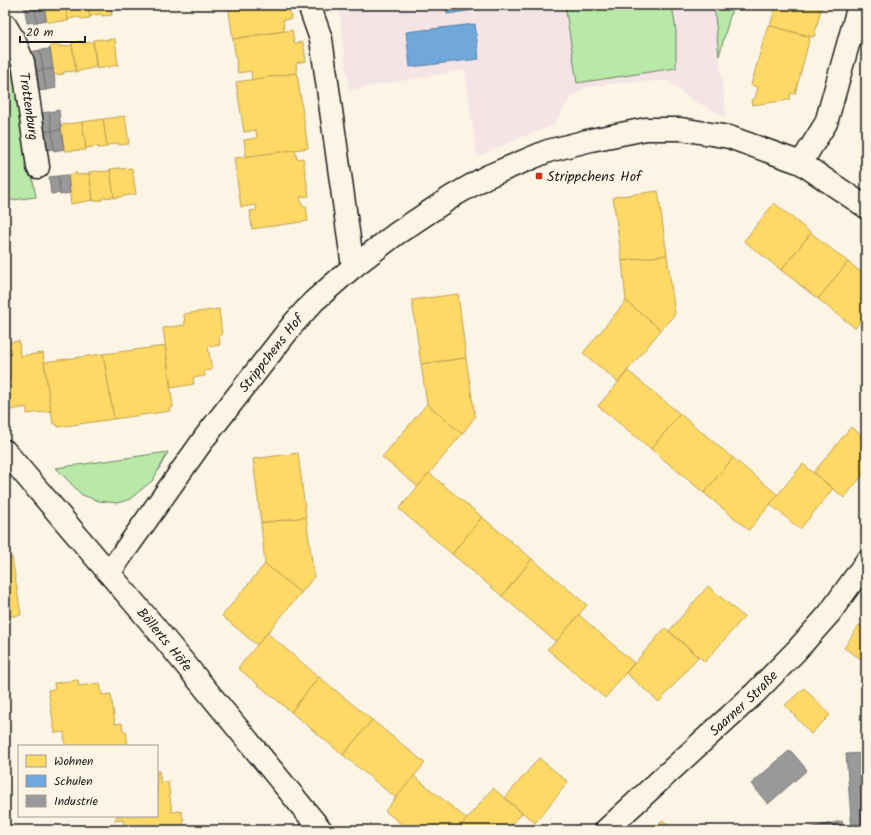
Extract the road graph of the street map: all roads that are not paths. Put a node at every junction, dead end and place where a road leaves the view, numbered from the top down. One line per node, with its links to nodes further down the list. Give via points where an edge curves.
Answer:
1 (309, 5): 7 (street, via 321,39)
2 (859, 5): 4 (street, via 826,123)
3 (5, 25): 5 (street, Trottenburg, via 24,62)
4 (801, 163): 6 (street, Strippchens Hof); 7 (street, Strippchens Hof, via 729,137 681,129 646,129 591,140 548,151 486,177 396,234)
5 (38, 167)
6 (866, 207)
7 (353, 267): 10 (street, Strippchens Hof, via 314,301 294,323 188,461)
8 (5, 451): 10 (street, Böllerts Höfe)
9 (866, 562): 12 (street, Saarner Straße, via 829,614 755,693)
10 (109, 573): 11 (street, Böllerts Höfe)
11 (321, 830)
12 (606, 830)

